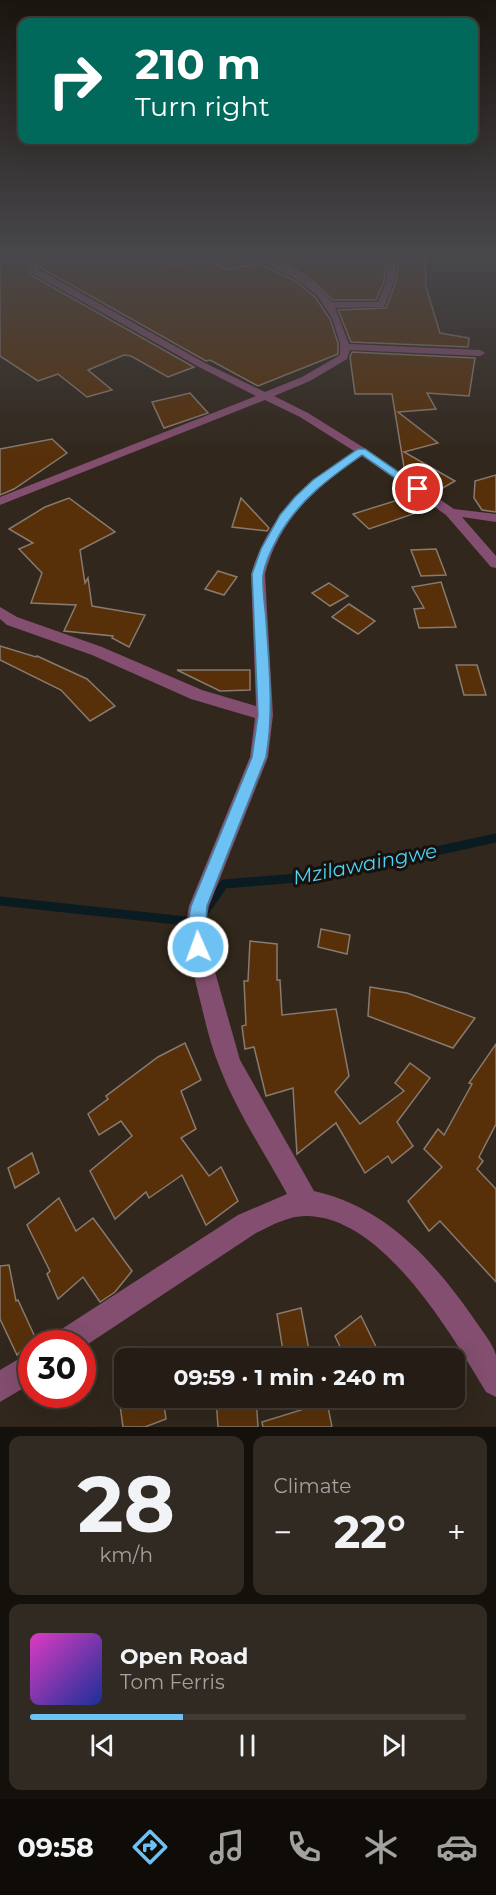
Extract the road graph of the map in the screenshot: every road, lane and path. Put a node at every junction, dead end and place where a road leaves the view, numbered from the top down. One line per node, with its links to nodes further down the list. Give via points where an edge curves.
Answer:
1 (128, 324): 5 (street)
2 (339, 324): 3 (street)
3 (345, 347): 4 (street); 5 (street, via 341,360)
4 (480, 353)
5 (264, 396): 6 (street, via 304,415); 7 (street)
6 (362, 451): 8 (street); 12 (street, via 316,482 299,499 285,515 260,561)
7 (0, 501)
8 (450, 513): 9 (street); 10 (street)
9 (496, 518)
10 (496, 564)
11 (0, 612): 12 (street, via 12,621 97,651 198,695)
12 (265, 715): 13 (street, via 259,757 199,906 198,947 230,1065)
13 (307, 1203): 14 (street, via 273,1211 247,1224); 16 (street, via 352,1215 403,1252 459,1320)
14 (85, 1330)
15 (18, 1375): 17 (street)
16 (496, 1382)
17 (0, 1387)

